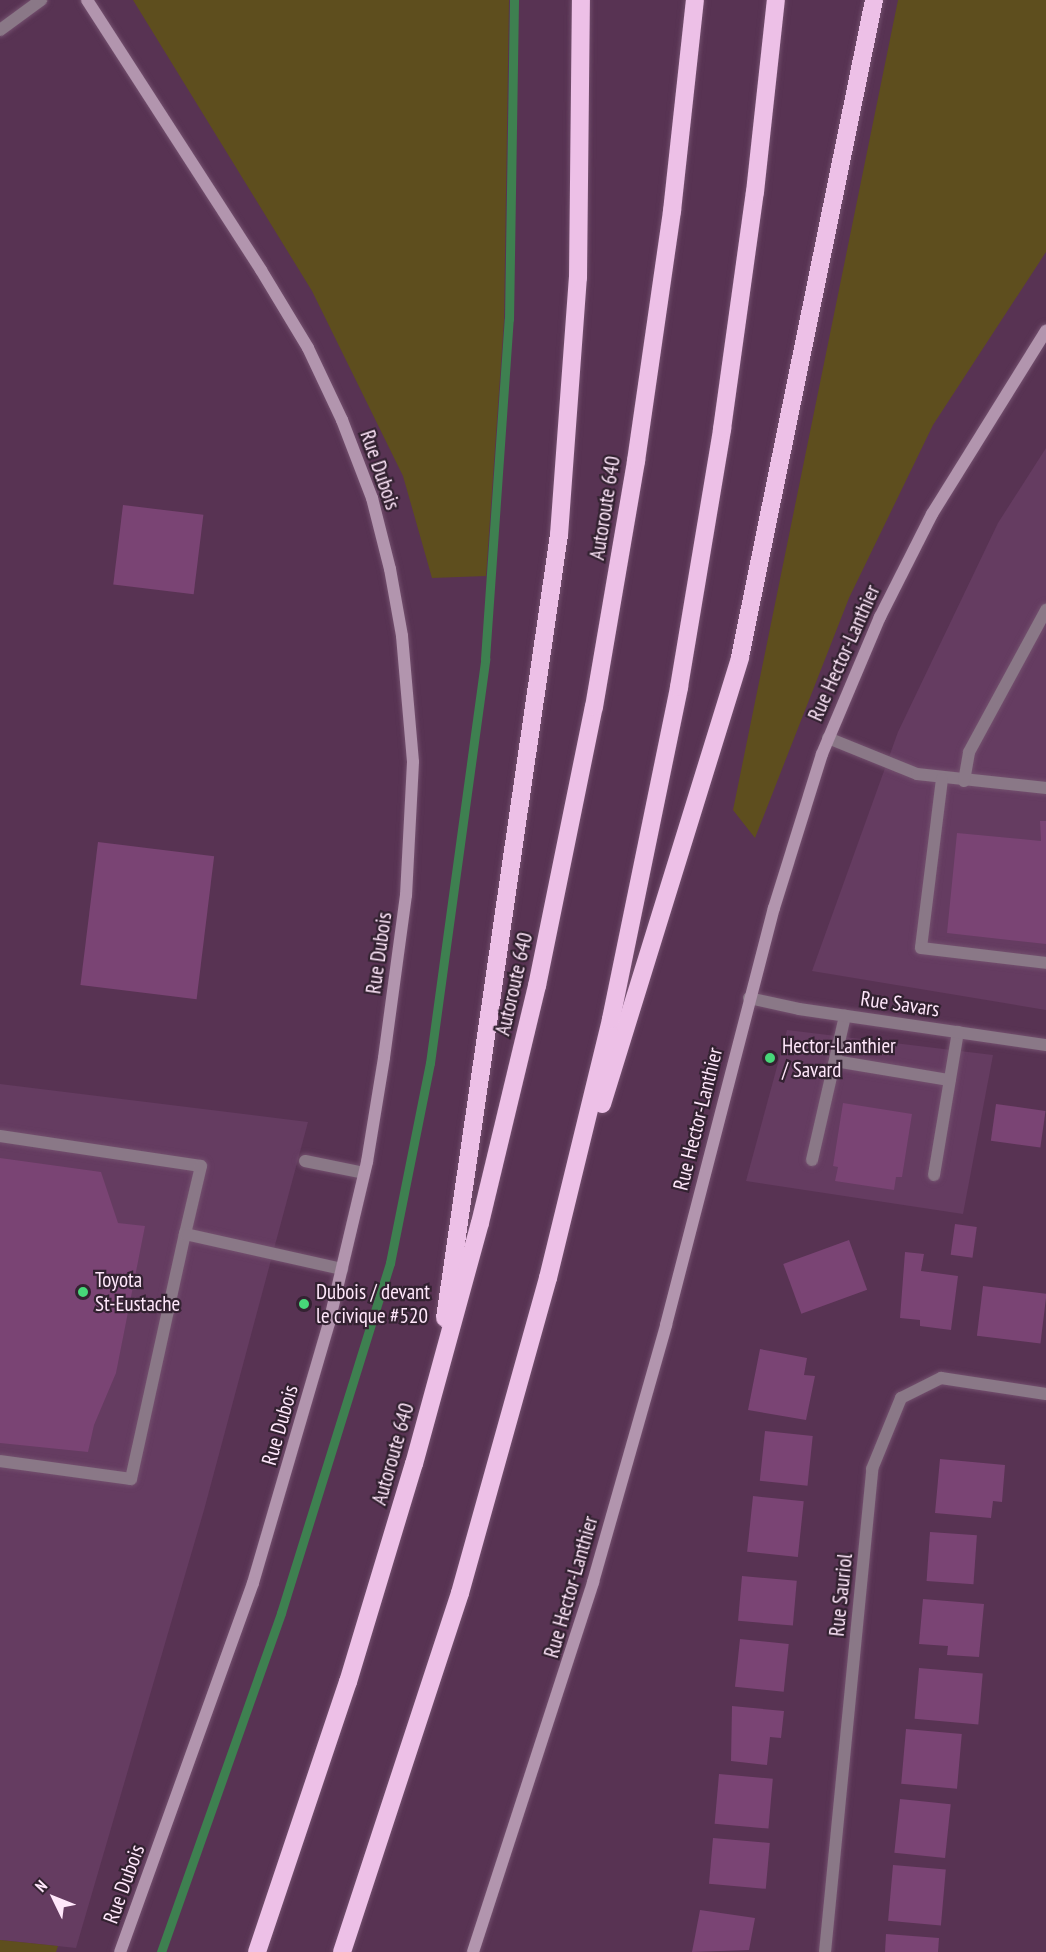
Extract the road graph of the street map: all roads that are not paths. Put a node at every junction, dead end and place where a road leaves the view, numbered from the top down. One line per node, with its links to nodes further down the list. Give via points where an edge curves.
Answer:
1 (41, 0): 7 (street)
2 (87, 0): 24 (street, Rue Dubois, via 308,348 362,470 388,560 404,656 413,793 402,933)
3 (581, 0): 29 (highway, via 578,278 559,535)
4 (696, 0): 29 (highway, Autoroute 640, via 662,291 594,707 537,986)
5 (776, 0): 28 (highway, via 744,276 694,600 611,1019)
6 (874, 0): 28 (highway, via 740,657)
7 (0, 30)
8 (1045, 335): 10 (street, Rue Hector-Lanthier, via 932,514 880,617)
9 (1046, 610): 12 (street, via 969,752)
10 (828, 738): 11 (street, via 917,774); 15 (street, Rue Hector-Lanthier, via 797,827)
11 (942, 779): 12 (street); 14 (street, via 921,948)
12 (964, 781): 13 (street)
13 (1046, 788)
14 (1046, 963)
15 (749, 998): 16 (street, Rue Savars); 35 (street, Rue Hector-Lanthier, via 655,1368 593,1582)
16 (845, 1016): 17 (street, Rue Savars); 19 (street)
17 (957, 1032): 18 (street, Rue Savars); 20 (street)
18 (1046, 1045)
19 (835, 1061): 20 (street); 22 (street)
20 (949, 1080): 25 (street)
21 (0, 1137): 26 (street, via 201,1166)
22 (812, 1160)
23 (305, 1161): 24 (street)
24 (364, 1173): 27 (street, Rue Dubois)
25 (934, 1175)
26 (185, 1234): 27 (street); 31 (street, via 131,1479)
27 (342, 1269): 32 (street, Rue Dubois, via 253,1583)
28 (548, 1278): 34 (highway, via 460,1593)
29 (435, 1393): 33 (highway, Autoroute 640, via 351,1672)
30 (1046, 1394): 36 (street, Rue Sauriol, via 940,1378 901,1398 872,1469)
31 (0, 1461)
32 (120, 1952)
33 (257, 1952)
34 (342, 1952)
35 (473, 1952)
36 (825, 1952)

